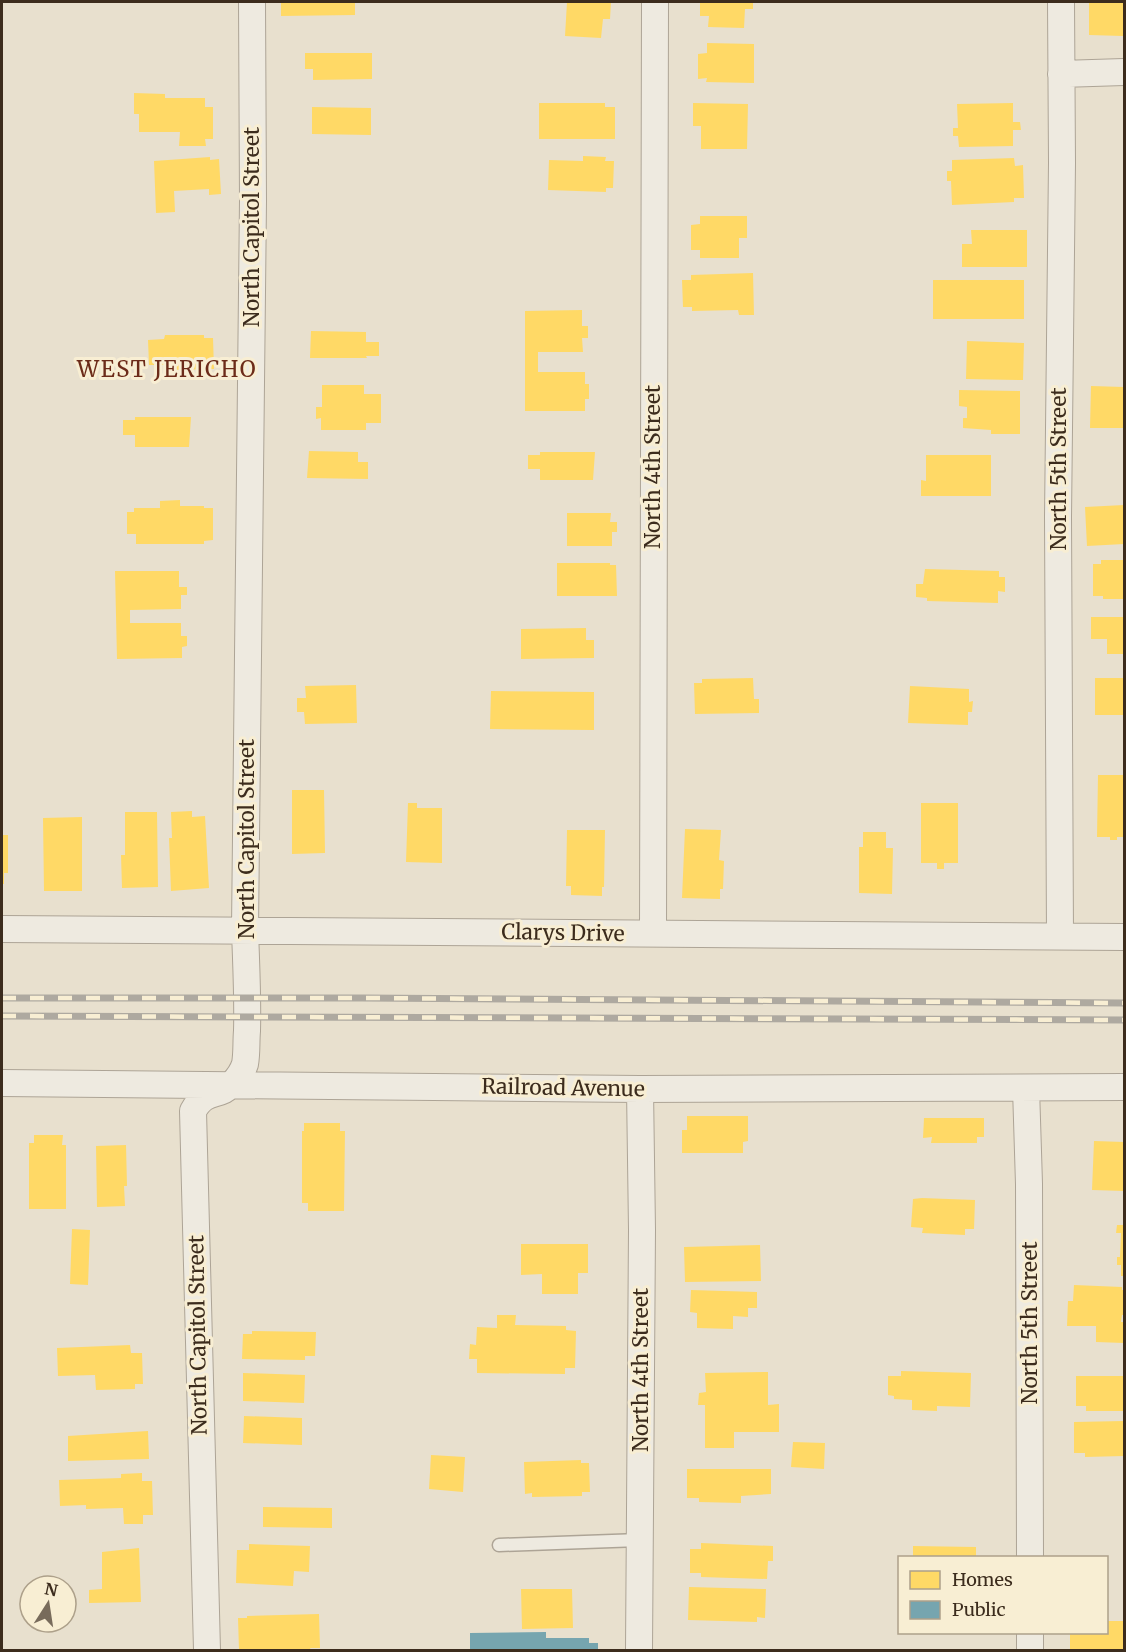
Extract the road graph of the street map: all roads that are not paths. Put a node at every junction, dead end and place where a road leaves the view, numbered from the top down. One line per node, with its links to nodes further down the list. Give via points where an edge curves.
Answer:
1 (252, 2): 7 (street, North Capitol Street)
2 (655, 2): 8 (street, North 4th Street)
3 (1061, 2): 5 (street, North 5th Street)
4 (1125, 72): 5 (street)
5 (1061, 74): 9 (street, North 5th Street)
6 (2, 929): 7 (street, Clarys Drive)
7 (245, 929): 8 (street, Clarys Drive); 12 (street, North Capitol Street, via 246,1057)
8 (653, 933): 9 (street, Clarys Drive)
9 (1060, 936): 10 (street, Clarys Drive)
10 (1125, 937)
11 (2, 1083): 12 (street, Railroad Avenue)
12 (232, 1085): 15 (street, Railroad Avenue); 20 (street, North Capitol Street, via 199,1100 193,1111)
13 (1026, 1088): 14 (street, Railroad Avenue); 15 (street, Railroad Avenue); 18 (street, North 5th Street)
14 (1125, 1088)
15 (640, 1089): 16 (street, North 4th Street)
16 (640, 1540): 17 (lane); 21 (street, North 4th Street)
17 (499, 1545)
18 (1030, 1556)
19 (1030, 1634): 22 (street)
20 (207, 1650)
21 (639, 1650)
22 (1030, 1650)

